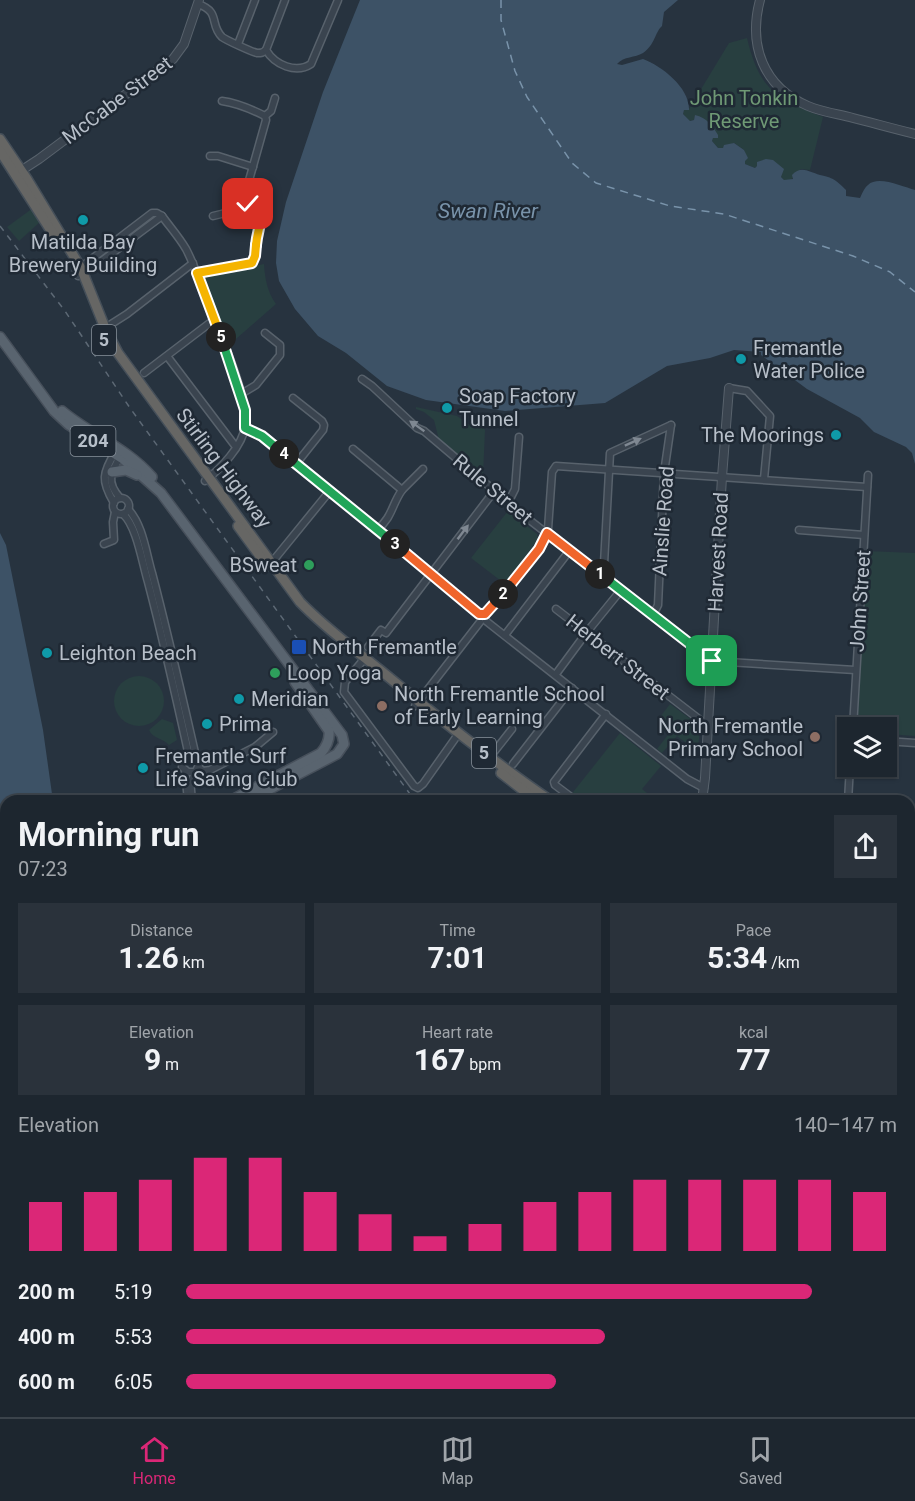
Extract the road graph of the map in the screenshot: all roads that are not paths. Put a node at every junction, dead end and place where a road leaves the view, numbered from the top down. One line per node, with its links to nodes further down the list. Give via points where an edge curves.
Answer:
1 (255, 0): 6 (street)
2 (285, 0): 7 (street)
3 (338, 0): 7 (street, via 308,67 284,66)
4 (760, 0): 11 (street, via 754,27 759,55 779,86 802,102)
5 (198, 2): 6 (street, via 213,14 221,36); 16 (street, McCabe Street, via 184,44 173,59)
6 (238, 44): 7 (street, via 256,53)
7 (266, 50)
8 (275, 98): 10 (street, via 272,111)
9 (222, 102): 10 (street)
10 (265, 116): 15 (street, via 266,125)
11 (915, 132)
12 (0, 139): 16 (highway, Stirling Highway / 5)
13 (0, 151): 16 (highway, Stirling Highway / 5)
14 (210, 156): 15 (street)
15 (253, 166): 17 (street, via 246,191)
16 (20, 174): 20 (highway, Stirling Highway / 5)
17 (248, 204): 18 (street); 21 (street, via 260,219 254,260)
18 (213, 216)
19 (193, 263): 20 (street, via 162,216 152,213); 21 (street); 23 (street)
20 (80, 272): 23 (highway, Stirling Highway / 5); 45 (highway, Stirling Highway / 5, via 104,340 117,363)
21 (197, 273): 22 (street)
22 (215, 319): 26 (street); 30 (street)
23 (105, 328): 45 (highway, Stirling Highway / 5, via 124,362)
24 (265, 333): 30 (street, via 279,345 280,355 256,385)
25 (0, 337): 36 (main road, 204, via 54,411 69,425)
26 (167, 356): 27 (street); 34 (street)
27 (144, 373)
28 (363, 379): 49 (street, Rule Street, one-way to 28)
29 (729, 388): 43 (street, Harvest Road); 46 (street, via 747,391 770,416)
30 (241, 394): 32 (street)
31 (293, 398): 37 (street, via 324,425)
32 (245, 428): 34 (street); 37 (street, via 262,436)
33 (519, 437): 53 (street, via 515,489)
34 (236, 447): 45 (street)
35 (353, 449): 48 (street)
36 (119, 452): 40 (street); 44 (main road, 204); 51 (main road, 204, via 158,483); 52 (street, via 104,474 105,484)
37 (296, 464): 50 (street)
38 (423, 469): 48 (street)
39 (609, 469): 41 (street); 41 (street, Ainslie Road, one-way to 41, via 610,453 671,425); 58 (street, via 556,466 552,472); 64 (street, via 604,564)
40 (112, 472): 44 (main road, via 126,470); 52 (street, via 110,482)
41 (664, 473): 43 (street); 68 (street, Ainslie Road, via 658,605)
42 (868, 475): 47 (street, John Street)
43 (722, 477): 46 (street); 74 (street, Harvest Road)
44 (148, 479): 51 (main road, 204)
45 (207, 479): 62 (highway, Stirling Highway / 5)
46 (764, 479): 47 (street)
47 (867, 486): 59 (street, John Street)
48 (402, 490): 56 (street, via 391,514)
49 (495, 490): 53 (street, Rule Street); 63 (street, one-way to 49)
50 (329, 492): 56 (street); 62 (street)
51 (161, 493): 66 (main road, 204)
52 (117, 501): 54 (street); 55 (street, via 127,502)
53 (508, 502): 58 (street, Rule Street)
54 (115, 512): 55 (street); 60 (street, via 114,540)
55 (125, 512): 87 (street, via 138,548)
56 (377, 530): 63 (street)
57 (798, 530): 59 (street)
58 (547, 533): 61 (street, Rule Street); 69 (street, via 539,549)
59 (864, 536): 75 (street, John Street)
60 (104, 544)
61 (570, 550): 64 (street, Rule Street); 71 (street)
62 (270, 565): 73 (highway, Stirling Highway / 5, via 306,608)
63 (431, 574): 69 (street); 72 (street, via 386,633 381,630)
64 (600, 574): 65 (street, Rule Street)
65 (621, 590): 68 (street, Rule Street); 70 (street)
66 (248, 609): 96 (main road, 204, via 325,722 329,734 321,753); 97 (main road, 204, via 338,729 344,744 337,754)
67 (556, 609): 70 (street, Herbert Street)
68 (653, 615): 74 (street, Rule Street)
69 (483, 617): 71 (street); 78 (street)
70 (586, 632): 76 (street); 81 (street, Herbert Street)
71 (505, 635): 76 (street)
72 (368, 646)
73 (363, 659): 78 (highway, Stirling Highway / 5); 84 (street, via 345,682 344,692 414,786 423,784)
74 (712, 661): 75 (street); 81 (street, Harvest Road)
75 (855, 670): 80 (street, John Street)
76 (555, 674): 77 (street)
77 (572, 688): 79 (street); 89 (street)
78 (417, 703): 84 (highway, Stirling Highway / 5)
79 (606, 714): 93 (street, via 687,779); 100 (street, via 554,782)
80 (853, 717)
81 (708, 726): 93 (street, Harvest Road)
82 (512, 729): 88 (street)
83 (273, 732): 91 (street, via 255,747 210,771)
84 (458, 735): 88 (highway, Stirling Highway / 5); 98 (highway, Stirling Highway / 5)
85 (897, 742): 86 (street)
86 (915, 743)
87 (192, 757): 90 (street, via 182,762); 91 (street, via 198,762)
88 (490, 757): 99 (highway, Stirling Highway / 5)
89 (513, 764)
90 (185, 770): 91 (street); 94 (street)
91 (196, 770): 95 (street)
92 (849, 777): 102 (street)
93 (704, 788): 101 (street, Harvest Road)
94 (187, 795)
95 (192, 795)
96 (242, 795)
97 (264, 795)
98 (530, 795)
99 (543, 795)
100 (568, 795)
101 (704, 795)
102 (848, 795)

